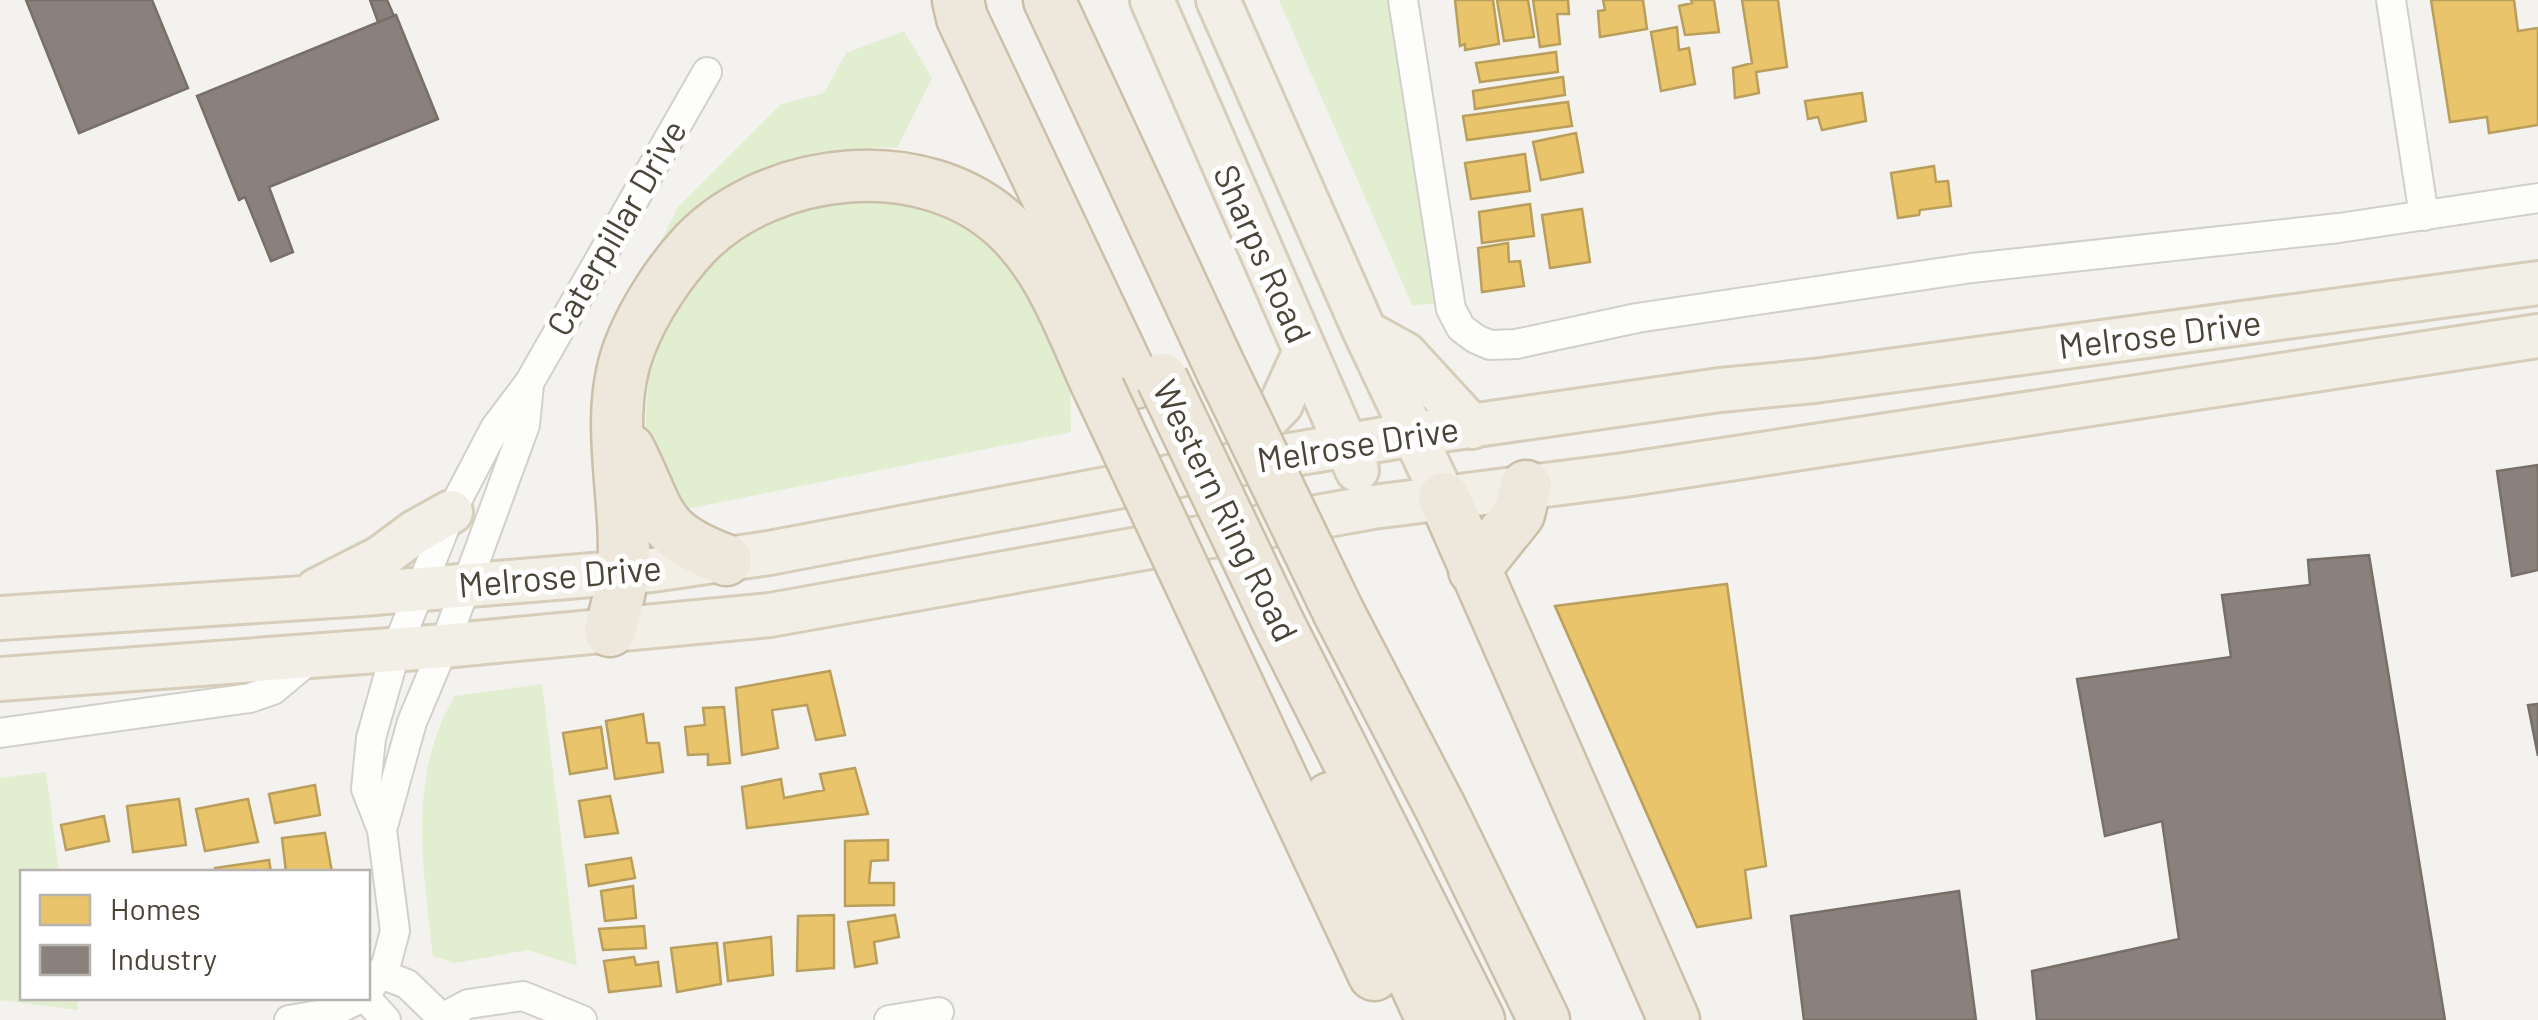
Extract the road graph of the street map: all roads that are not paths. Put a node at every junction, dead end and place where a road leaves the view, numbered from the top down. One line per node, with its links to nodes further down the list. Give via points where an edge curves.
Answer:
1 (958, 0): 17 (highway)
2 (976, 0): 17 (highway, Western Ring Road)
3 (1050, 0): 42 (highway, Western Ring Road, bridge, via 1220,369)
4 (1152, 0): 15 (main road, Sharps Road)
5 (1218, 0): 13 (main road, Sharps Road)
6 (1403, 0): 10 (street, via 1451,309 1462,328 1490,345 1972,268)
7 (2391, 0): 10 (street)
8 (707, 72): 16 (street, Caterpillar Drive)
9 (2538, 198): 10 (street)
10 (2424, 216)
11 (2538, 283): 12 (main road, Melrose Drive)
12 (2187, 331): 18 (main road); 20 (main road, Melrose Drive)
13 (1364, 332): 20 (main road, via 1405,354); 21 (main road, Sharps Road)
14 (2538, 336): 18 (main road, Melrose Drive)
15 (1305, 350): 22 (main road, Sharps Road); 23 (main road, via 1280,404 1255,431)
16 (529, 383): 27 (street, Caterpillar Drive, via 495,428); 31 (street, Caterpillar Drive, via 526,425)
17 (1132, 384): 19 (highway, via 1004,224 931,185 883,176 839,178 766,197 696,244 629,348); 35 (highway, Western Ring Road, bridge); 35 (highway, bridge)
18 (2195, 388): 24 (main road, Melrose Drive)
19 (618, 426): 28 (highway, via 666,526 691,546); 30 (highway)
20 (1472, 426): 21 (main road, Melrose Drive)
21 (1414, 434): 22 (main road, Melrose Drive); 25 (main road, Sharps Road)
22 (1347, 447): 23 (main road, Melrose Drive); 26 (main road, Sharps Road)
23 (1248, 462): 28 (main road, Melrose Drive)
24 (1526, 486): 25 (main road, Melrose Drive); 29 (highway, via 1519,514)
25 (1444, 498): 26 (main road, Melrose Drive); 29 (highway)
26 (1373, 507): 36 (main road, Melrose Drive, via 831,606)
27 (451, 512): 32 (street, Caterpillar Drive); 33 (main road)
28 (726, 560): 30 (main road, Melrose Drive)
29 (1474, 570): 59 (highway)
30 (622, 573): 31 (main road, Melrose Drive); 36 (highway)
31 (466, 586): 32 (main road, Melrose Drive); 37 (street, Caterpillar Drive)
32 (418, 590): 33 (main road, Melrose Drive); 38 (street, Caterpillar Drive)
33 (304, 598): 34 (main road, Melrose Drive)
34 (0, 618)
35 (1248, 629): 54 (highway); 55 (highway); 56 (highway, Western Ring Road)
36 (610, 631): 37 (main road, Melrose Drive)
37 (444, 646): 38 (main road, Melrose Drive); 43 (street, Caterpillar Drive, via 408,734)
38 (396, 650): 39 (main road, Melrose Drive); 43 (street, Caterpillar Drive, via 371,738 366,788)
39 (316, 654): 40 (main road, Melrose Drive); 41 (street, via 273,690 250,698)
40 (0, 679)
41 (0, 732)
42 (1442, 808): 57 (highway, Western Ring Road); 58 (highway)
43 (382, 830): 44 (street, via 395,931)
44 (370, 988)
45 (370, 990): 49 (street, via 407,984)
46 (370, 992): 51 (street)
47 (352, 1000): 50 (street, via 330,1013)
48 (938, 1012): 53 (street)
49 (440, 1018): 52 (street, via 468,1004 522,996)
50 (289, 1020)
51 (386, 1020)
52 (582, 1020)
53 (889, 1020)
54 (1395, 1020)
55 (1432, 1020)
56 (1479, 1020)
57 (1544, 1020)
58 (1582, 1020)
59 (1674, 1020)

